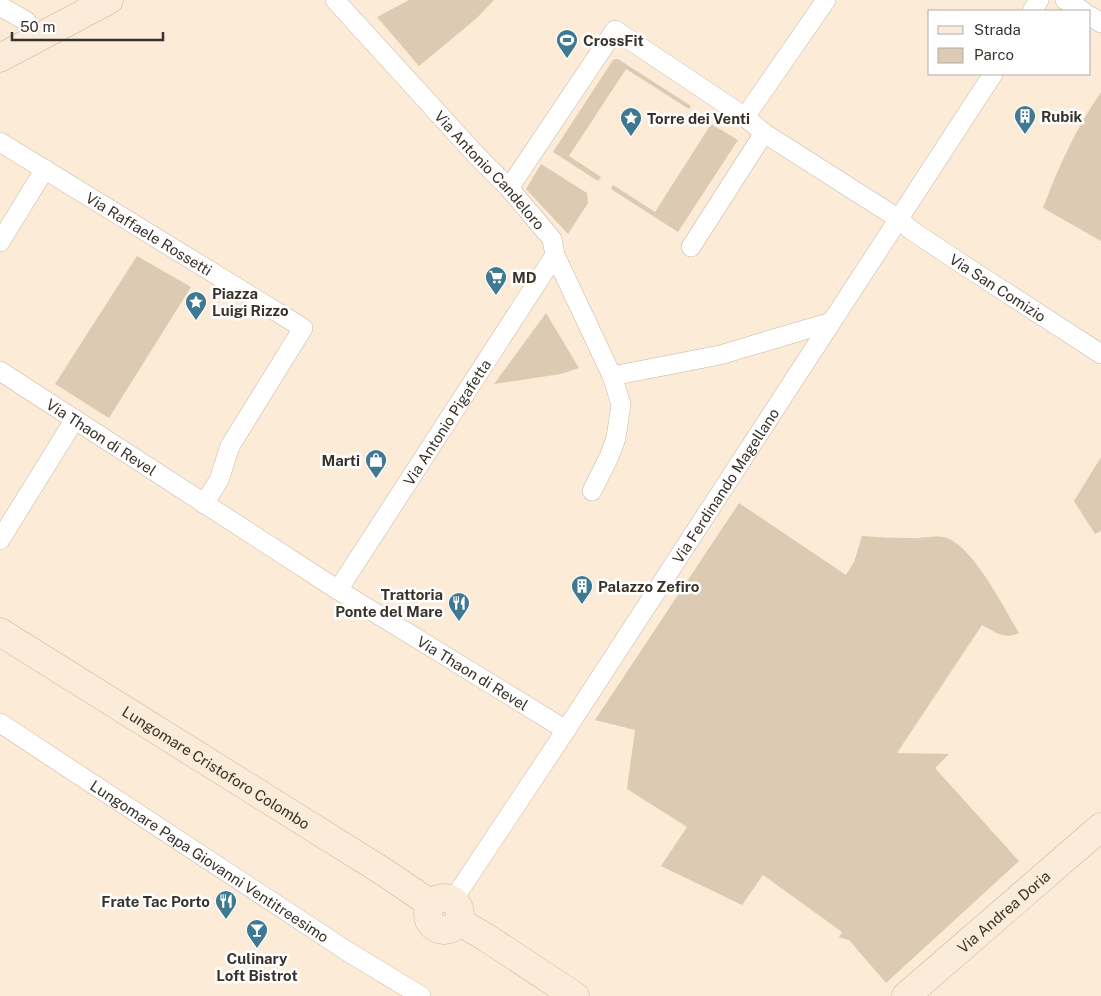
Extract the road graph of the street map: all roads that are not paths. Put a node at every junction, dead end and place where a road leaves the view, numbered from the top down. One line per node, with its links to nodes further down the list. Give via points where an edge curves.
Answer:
1 (109, 0): 7 (street)
2 (335, 0): 14 (street, Via Antonio Candeloro)
3 (826, 0): 10 (street)
4 (1065, 0): 6 (street)
5 (0, 6): 7 (street, via 26,21)
6 (1081, 10)
7 (38, 38): 8 (street)
8 (0, 58)
9 (992, 75): 15 (street, Via Ferdinando Magellano)
10 (745, 117): 11 (street); 14 (street, via 615,30)
11 (764, 133): 15 (street); 17 (street)
12 (0, 142): 13 (street, Via Raffaele Rossetti)
13 (45, 170): 16 (street); 25 (street, Via Raffaele Rossetti, via 303,328 230,446 219,480)
14 (509, 188): 18 (street, Via Antonio Candeloro, via 552,239)
15 (898, 219): 19 (street, Via Ferdinando Magellano); 20 (street, Via San Comizio)
16 (0, 242)
17 (690, 246)
18 (555, 255): 21 (street, Via Antonio Candeloro); 27 (street, Via Antonio Pigafetta)
19 (831, 322): 21 (street, via 720,355); 30 (street, Via Ferdinando Magellano)
20 (1096, 351)
21 (609, 370): 24 (street, Via Antonio Candeloro, via 621,404 616,438)
22 (0, 371): 23 (street, Via Thaon di Revel)
23 (75, 419): 25 (street, Via Thaon di Revel); 26 (street)
24 (592, 491)
25 (204, 504): 27 (street, Via Thaon di Revel)
26 (0, 540)
27 (338, 590): 30 (street, Via Thaon di Revel)
28 (0, 632): 32 (street, Lungomare Cristoforo Colombo)
29 (0, 723): 33 (street, Lungomare Papa Giovanni Ventitreesimo)
30 (566, 730): 32 (street, Via Ferdinando Magellano)
31 (1101, 828): 35 (street, Via Andrea Doria)
32 (447, 908): 34 (street, Lungomare Cristoforo Colombo)
33 (421, 996)
34 (575, 996)
35 (906, 996)

